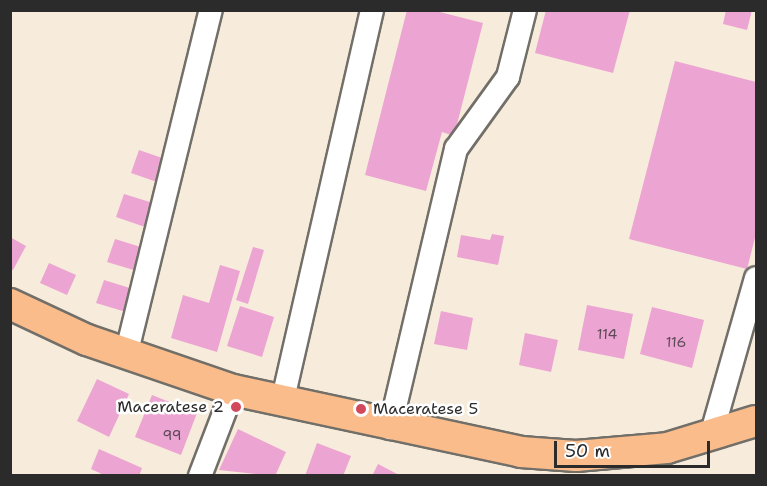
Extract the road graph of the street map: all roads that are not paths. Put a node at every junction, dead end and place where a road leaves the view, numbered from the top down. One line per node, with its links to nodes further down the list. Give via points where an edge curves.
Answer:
1 (211, 10): 6 (street)
2 (372, 10): 8 (street)
3 (525, 10): 10 (street, via 508,76 456,149)
4 (756, 278): 11 (street)
5 (10, 304): 6 (main road)
6 (126, 355): 7 (main road)
7 (233, 390): 8 (main road); 12 (street)
8 (282, 403): 10 (main road)
9 (756, 421): 11 (main road)
10 (390, 428): 11 (main road, via 576,456 668,448)
11 (711, 436)
12 (200, 476)

